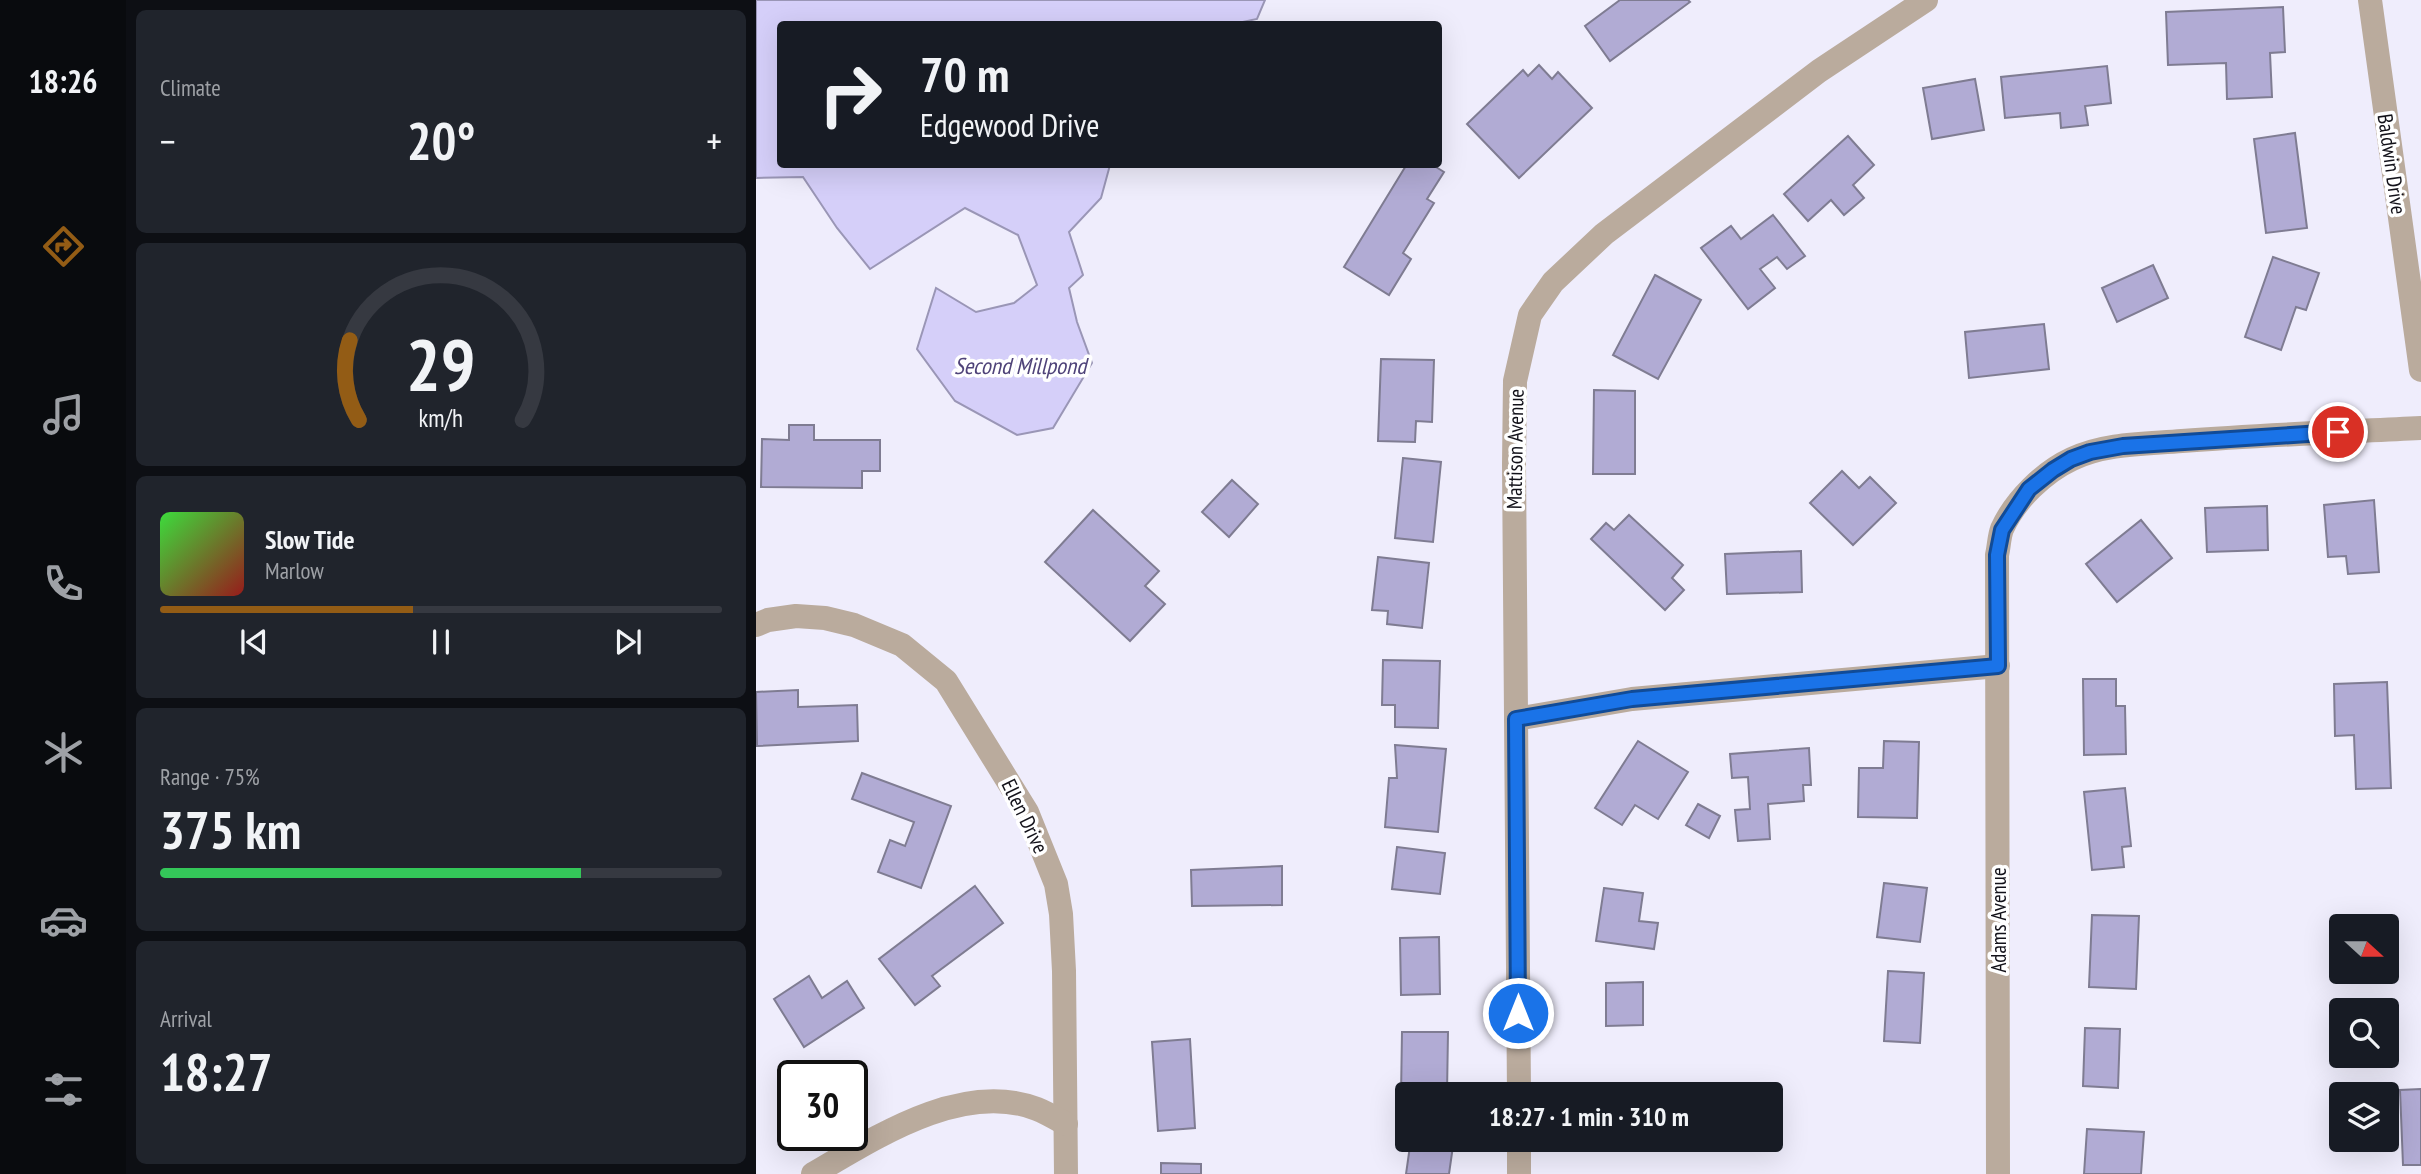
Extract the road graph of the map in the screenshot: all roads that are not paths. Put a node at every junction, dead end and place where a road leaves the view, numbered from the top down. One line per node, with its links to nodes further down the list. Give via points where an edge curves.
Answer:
1 (1926, 0): 7 (street, Mattison Avenue, via 1819,71 1604,234 1553,282 1530,315 1515,381)
2 (2370, 0): 3 (street, Baldwin Drive)
3 (2421, 370)
4 (2421, 428): 6 (street, Adams Avenue, via 2123,446 2071,459 2029,489 2002,530 1997,555)
5 (756, 625): 9 (street, Ellen Drive, via 796,616 825,618 883,636 946,681 971,720 1027,812 1056,884 1064,971)
6 (1998, 666): 7 (street, via 1632,699); 14 (street, Adams Avenue)
7 (1516, 719): 8 (street, Mattison Avenue)
8 (1518, 1082)
9 (1066, 1124): 11 (street, via 1016,1104 975,1103 938,1110); 12 (street, Ellen Drive)
10 (1519, 1152): 13 (street)
11 (813, 1174)
12 (1066, 1174)
13 (1519, 1174)
14 (1998, 1174)

